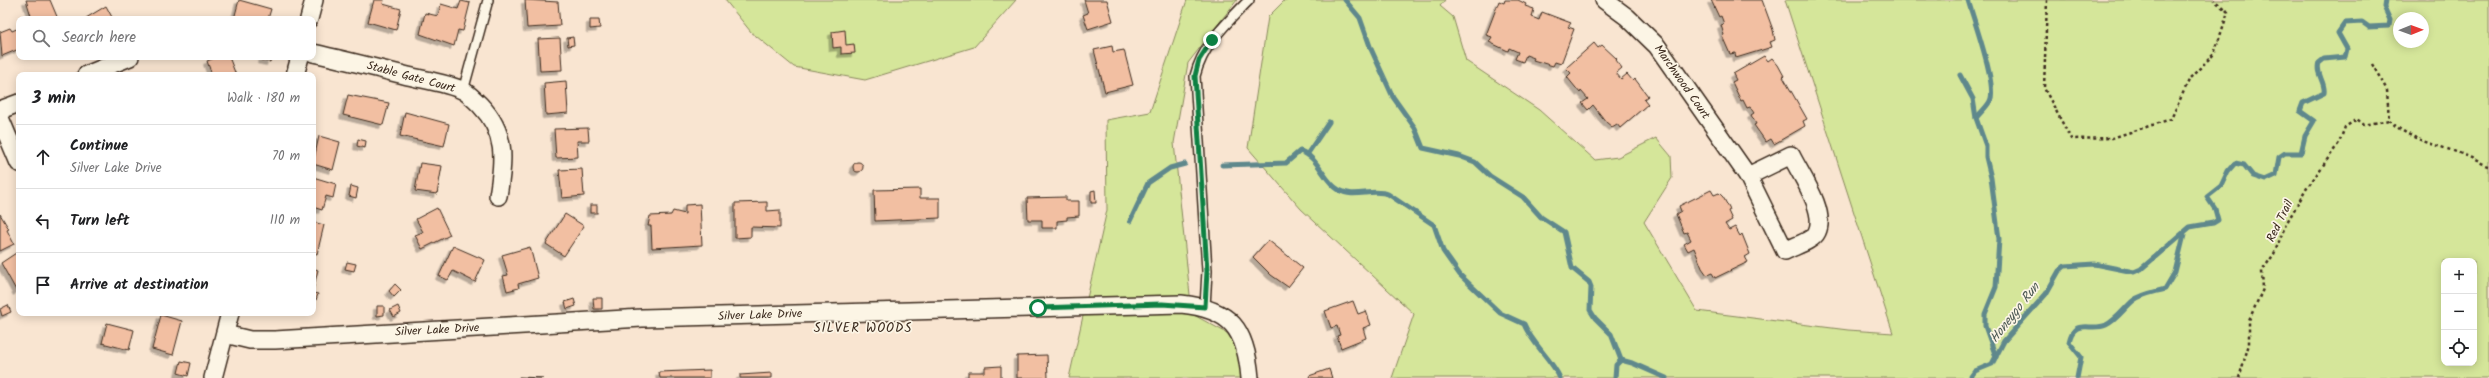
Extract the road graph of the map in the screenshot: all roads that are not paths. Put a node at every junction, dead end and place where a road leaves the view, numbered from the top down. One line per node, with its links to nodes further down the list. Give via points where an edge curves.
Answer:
1 (314, 0): 5 (street)
2 (488, 0): 11 (lane)
3 (1249, 0): 18 (lane, via 1212,40 1199,60 1195,76 1207,271)
4 (1604, 0): 16 (street, Marchwood Court, via 1658,46)
5 (310, 16)
6 (316, 54): 11 (street, Stable Gate Court)
7 (123, 60): 9 (street)
8 (299, 60): 10 (street)
9 (93, 72)
10 (296, 72)
11 (463, 91): 17 (street, Stable Gate Court, via 488,114 496,126 503,166)
12 (16, 104): 13 (street)
13 (0, 110)
14 (0, 118): 15 (street)
15 (16, 156)
16 (1748, 176): 16 (street, Marchwood Court, via 1785,251 1817,232 1820,212 1791,155)
17 (498, 196)
18 (1205, 307): 20 (street, Silver Lake Drive, via 1162,304 642,318 275,340 250,340); 22 (street, Silver Lake Drive, via 1228,318 1241,334 1246,345)
19 (229, 316): 20 (street)
20 (225, 334): 21 (street)
21 (212, 378)
22 (1250, 378)

